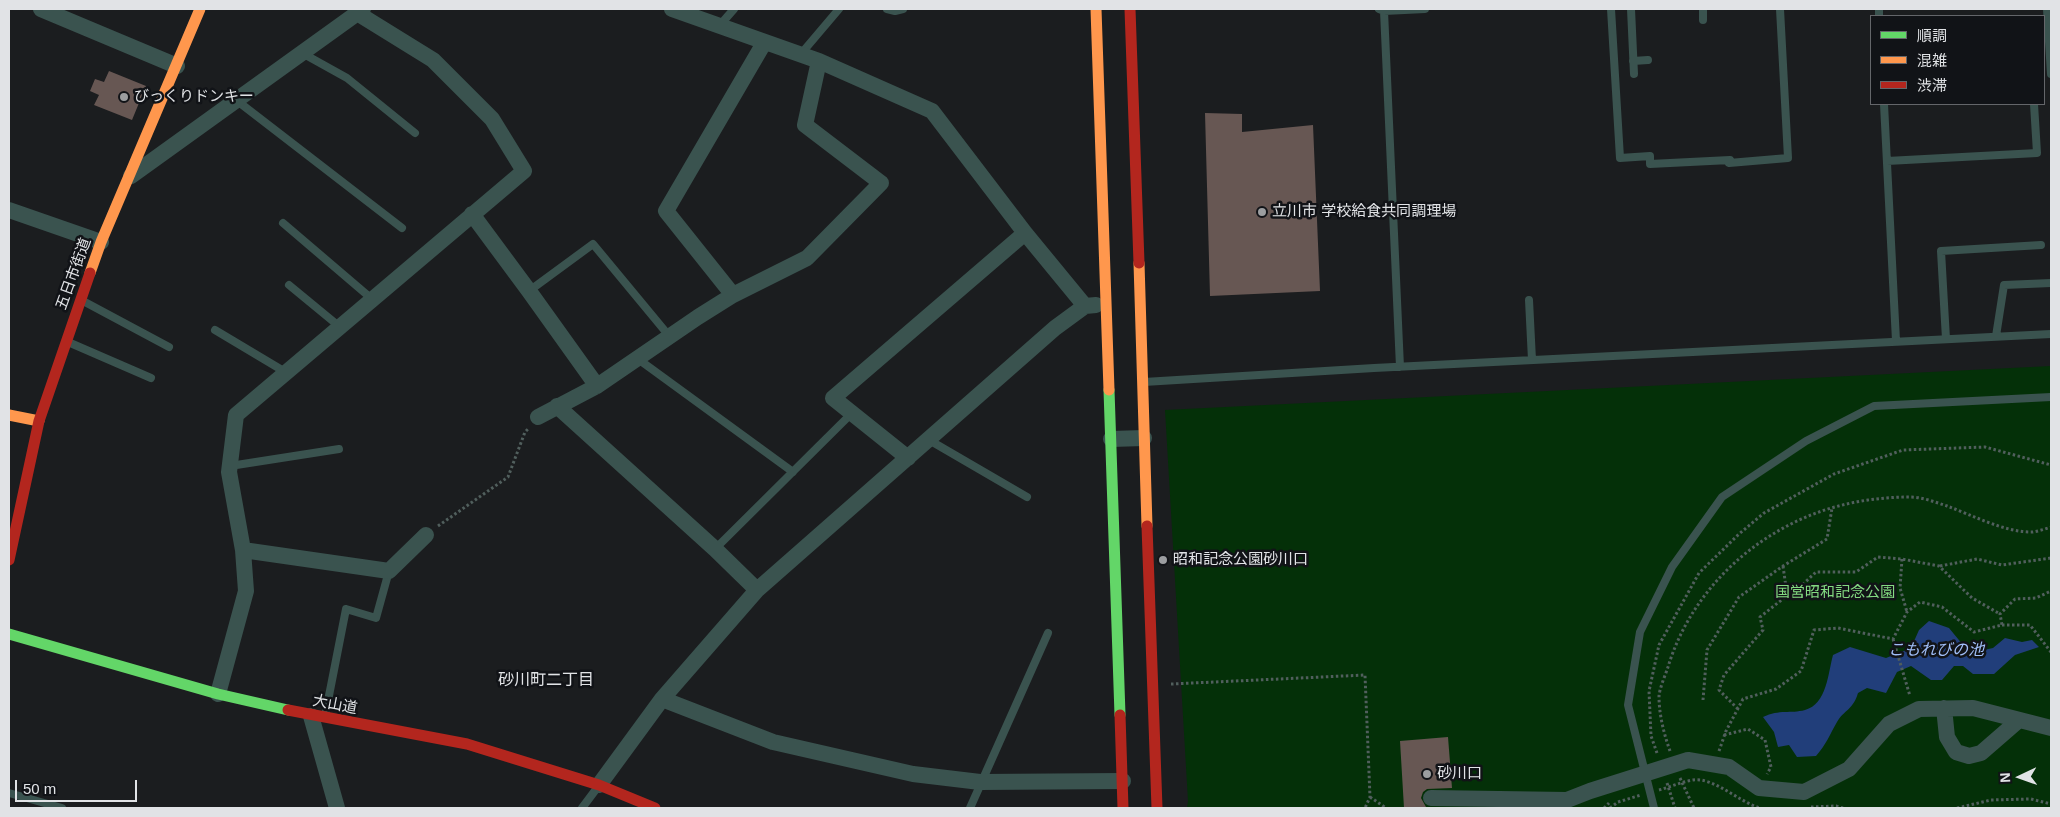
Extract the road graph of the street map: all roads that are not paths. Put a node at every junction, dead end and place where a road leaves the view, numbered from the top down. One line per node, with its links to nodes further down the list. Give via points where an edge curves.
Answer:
1 (41, 9): 26 (street)
2 (200, 9): 26 (street, 五日市街道)
3 (672, 9): 19 (street)
4 (734, 9): 19 (lane)
5 (839, 9): 22 (lane)
6 (887, 9): 7 (lane)
7 (903, 9)
8 (1096, 9): 49 (street)
9 (1130, 9): 65 (street)
10 (1425, 9): 16 (lane)
11 (1611, 9): 14 (lane, via 1620,158 1650,156 1650,164 1788,158)
12 (1631, 9): 24 (lane)
13 (1703, 9): 18 (lane)
14 (1780, 9)
15 (2047, 9): 28 (lane)
16 (1381, 10): 62 (lane)
17 (360, 11): 21 (street); 36 (street, via 433,60 492,119 524,170)
18 (1703, 20)
19 (719, 27): 20 (street)
20 (764, 44): 22 (street); 45 (street, via 666,211)
21 (302, 53): 29 (street); 32 (lane, via 347,78)
22 (799, 55): 25 (street)
23 (1648, 60): 24 (lane)
24 (1633, 61): 27 (lane)
25 (819, 62): 39 (street, via 932,110); 45 (street, via 805,125 881,183 808,258)
26 (177, 66): 34 (street, 五日市街道)
27 (1634, 74)
28 (2051, 74)
29 (236, 100): 34 (street); 38 (lane)
30 (1884, 105): 33 (lane)
31 (2034, 105): 33 (lane, via 2037,153)
32 (415, 132)
33 (1886, 162): 58 (lane)
34 (128, 178): 40 (street, 五日市街道)
35 (9, 210): 40 (street)
36 (472, 214): 44 (street); 46 (street)
37 (283, 223): 46 (lane)
38 (402, 228)
39 (1025, 233): 50 (street); 69 (street, via 833,398)
40 (101, 242): 47 (street, 五日市街道)
41 (2041, 245): 56 (lane, via 1941,251)
42 (2051, 283): 54 (lane, via 2004,285)
43 (289, 285): 51 (lane)
44 (529, 290): 55 (lane, via 593,244); 66 (street)
45 (733, 295): 55 (street)
46 (372, 299): 51 (street)
47 (80, 300): 57 (street, 五日市街道); 59 (lane)
48 (1529, 300): 61 (lane)
49 (1107, 305): 50 (street); 74 (street)
50 (1085, 306): 75 (street, via 1055,328)
51 (340, 327): 63 (street)
52 (214, 330): 63 (lane)
53 (2051, 334): 54 (lane)
54 (1996, 336): 56 (lane)
55 (670, 337): 60 (street)
56 (1946, 339): 58 (lane)
57 (65, 341): 64 (lane); 72 (street, 五日市街道)
58 (1896, 341): 61 (lane)
59 (170, 347)
60 (638, 358): 66 (street); 79 (lane)
61 (1532, 360): 62 (lane)
62 (1400, 367): 65 (lane)
63 (287, 373): 78 (street, via 236,415)
64 (151, 378)
65 (1142, 382): 73 (street)
66 (596, 386): 68 (street)
67 (2051, 397): 107 (lane, via 1874,406 1806,441 1722,497 1672,567 1640,632 1628,704)
68 (557, 406): 71 (street); 82 (street)
69 (852, 413): 77 (street); 79 (lane)
70 (9, 415): 72 (street)
71 (538, 417)
72 (39, 421): 84 (street, 五日市街道)
73 (1144, 438): 74 (street); 106 (street)
74 (1111, 439): 95 (street)
75 (929, 440): 77 (street); 80 (lane)
76 (339, 448): 78 (lane)
77 (908, 458): 86 (street)
78 (230, 466): 83 (street)
79 (793, 472): 82 (lane)
80 (1027, 497)
81 (426, 535): 85 (street)
82 (715, 549): 86 (street)
83 (243, 550): 85 (street); 89 (street, via 246,591)
84 (9, 560)
85 (389, 571): 92 (lane, via 376,618 346,609)
86 (757, 590): 90 (street)
87 (1048, 633): 96 (lane)
88 (9, 634): 89 (street, 大山道)
89 (218, 694): 92 (street, 大山道)
90 (662, 698): 96 (street, via 773,742 913,774); 97 (street)
91 (1944, 708): 93 (street, via 1973,708); 93 (street, via 1948,737 1956,752 1969,756 1981,753); 99 (street, via 1919,709 1889,724 1849,769 1804,792 1759,788 1729,767 1680,759 1567,800)
92 (318, 717): 97 (street, 大山道, via 467,744); 101 (street)
93 (2019, 720): 94 (street)
94 (2051, 728)
95 (1122, 781): 96 (street); 105 (street)
96 (980, 782): 104 (lane)
97 (599, 785): 102 (lane); 103 (street, 大山道)
98 (9, 792): 100 (lane)
99 (1431, 798)
100 (62, 808)
101 (337, 808)
102 (582, 808)
103 (654, 808)
104 (970, 808)
105 (1123, 808)
106 (1157, 808)
107 (1654, 808)

